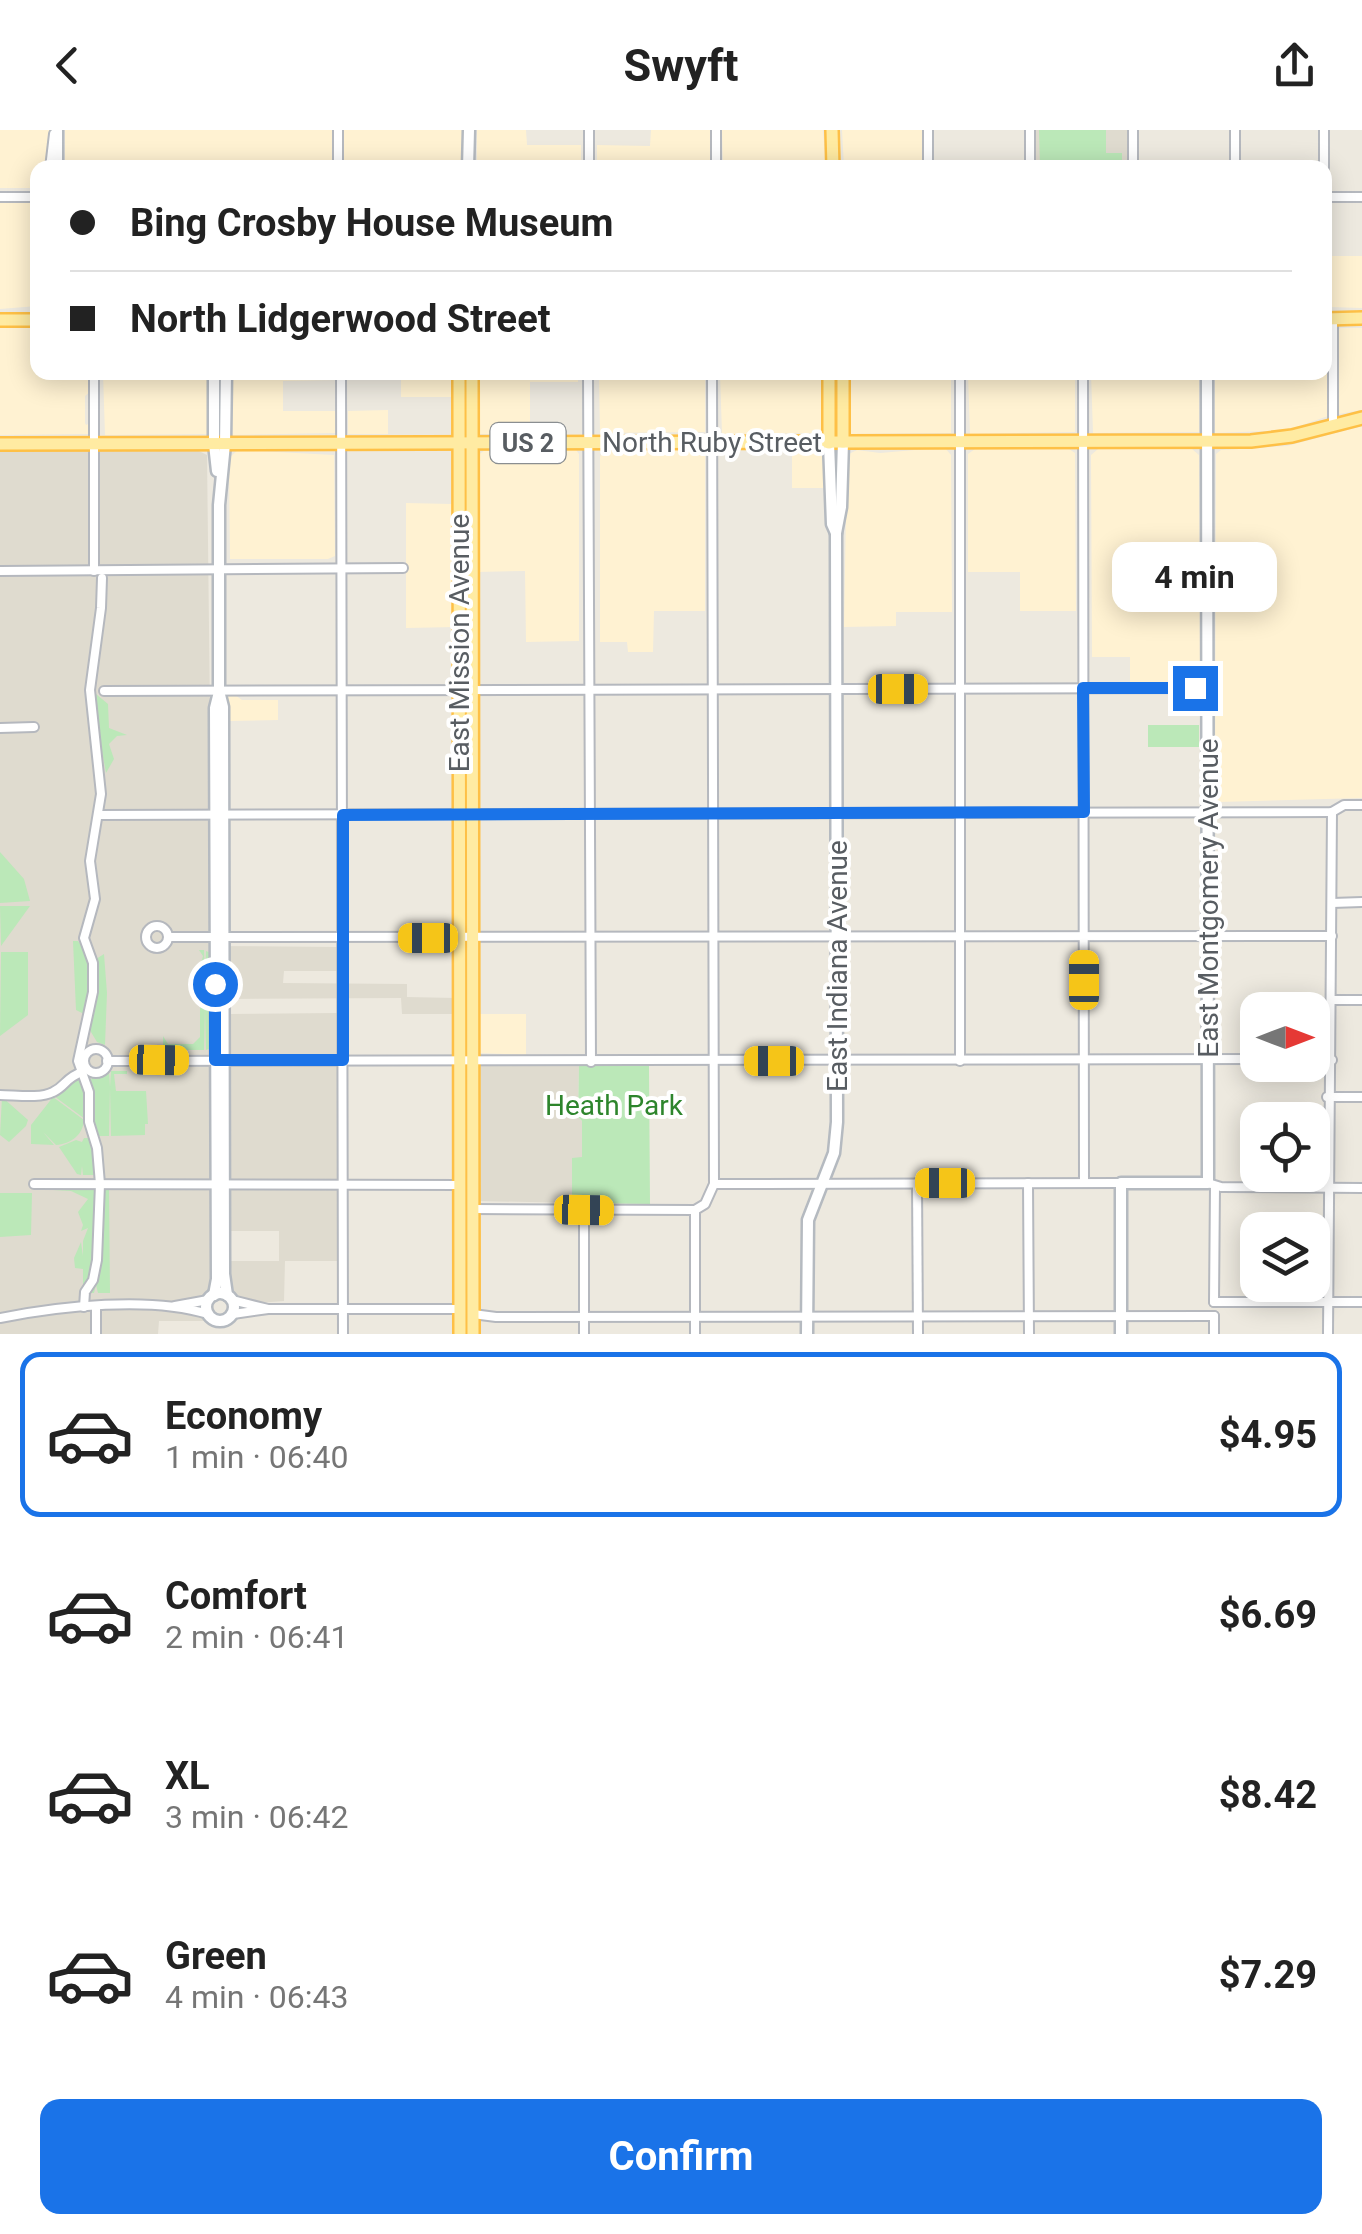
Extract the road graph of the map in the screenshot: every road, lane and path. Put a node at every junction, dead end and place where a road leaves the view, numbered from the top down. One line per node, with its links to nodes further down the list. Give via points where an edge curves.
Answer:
1 (56, 130): 12 (street)
2 (338, 130): 13 (street)
3 (468, 130): 14 (street)
4 (589, 130): 15 (street)
5 (716, 130): 16 (street)
6 (832, 130): 17 (main road)
7 (928, 130): 18 (street)
8 (1030, 130): 19 (street)
9 (1133, 130): 20 (street)
10 (1235, 130): 21 (street)
11 (1324, 130): 22 (street)
12 (56, 160)
13 (338, 160)
14 (468, 160)
15 (589, 160)
16 (716, 160)
17 (834, 160)
18 (928, 160)
19 (1030, 160)
20 (1133, 160)
21 (1235, 160)
22 (1324, 160)
23 (0, 196): 24 (street)
24 (30, 197)
25 (1332, 197): 26 (street)
26 (1362, 197)
27 (1362, 318): 28 (main road)
28 (1332, 319)
29 (0, 320): 30 (main road)
30 (30, 320)
31 (94, 380): 56 (street)
32 (215, 380): 57 (street)
33 (225, 380): 57 (street)
34 (340, 380): 58 (street)
35 (460, 380): 52 (main road, East Mission Avenue)
36 (471, 380): 52 (main road, East Mission Avenue)
37 (588, 380): 48 (street)
38 (712, 380): 53 (street)
39 (829, 380): 54 (main road, East Indiana Avenue)
40 (842, 380): 49 (main road, East Indiana Avenue)
41 (960, 380): 50 (street)
42 (1083, 380): 47 (street)
43 (1207, 380): 51 (street, East Montgomery Avenue)
44 (1331, 380): 46 (street)
45 (1362, 418): 46 (main road, North Ruby Street / US 2)
46 (1333, 424): 51 (main road, North Ruby Street / US 2, via 1274,440)
47 (1083, 441): 50 (main road, North Ruby Street / US 2); 51 (main road, North Ruby Street / US 2); 65 (street)
48 (588, 442): 52 (main road, North Ruby Street / US 2); 53 (main road, North Ruby Street / US 2); 71 (street)
49 (843, 442): 50 (main road, North Ruby Street / US 2); 54 (main road, North Ruby Street / US 2); 59 (street, East Indiana Avenue)
50 (960, 442): 68 (street)
51 (1207, 442): 66 (street, East Montgomery Avenue)
52 (465, 443): 58 (main road, North Ruby Street / US 2); 70 (main road, East Mission Avenue)
53 (712, 443): 54 (main road, North Ruby Street / US 2); 72 (street)
54 (829, 443): 59 (street, East Indiana Avenue)
55 (0, 444): 56 (main road, North Ruby Street / US 2)
56 (95, 444): 57 (main road, North Ruby Street / US 2); 64 (street)
57 (219, 444): 58 (main road, North Ruby Street / US 2); 62 (street)
58 (340, 444): 61 (street)
59 (836, 533): 67 (street, East Indiana Avenue)
60 (402, 568): 61 (street)
61 (342, 569): 62 (street); 69 (street)
62 (220, 570): 64 (street); 74 (street)
63 (0, 571): 64 (street)
64 (98, 574): 87 (street, via 90,690)
65 (1083, 688): 66 (street); 68 (street); 78 (street)
66 (1208, 688): 81 (street, East Montgomery Avenue)
67 (836, 689): 68 (street); 72 (street); 86 (street, East Indiana Avenue)
68 (960, 689): 80 (street)
69 (343, 690): 70 (street); 74 (street); 89 (street)
70 (466, 690): 71 (street); 82 (main road, East Mission Avenue); 83 (main road, East Mission Avenue)
71 (589, 690): 72 (street); 84 (street)
72 (712, 690): 85 (street)
73 (104, 691): 74 (street)
74 (219, 691): 88 (street)
75 (34, 727): 76 (street)
76 (0, 728)
77 (1362, 805): 79 (street)
78 (1084, 812): 80 (street); 81 (street); 98 (street)
79 (1332, 812): 81 (street); 90 (street)
80 (960, 813): 86 (street); 97 (street)
81 (1208, 813): 92 (street, East Montgomery Avenue)
82 (458, 814): 83 (street); 89 (street); 100 (main road, East Mission Avenue)
83 (473, 814): 84 (street); 100 (main road, East Mission Avenue)
84 (589, 814): 85 (street); 101 (street)
85 (712, 814): 86 (street); 102 (street)
86 (836, 814): 96 (street, East Indiana Avenue)
87 (99, 815): 88 (street); 118 (street, via 90,861 95,898 84,938 94,983 78,1061)
88 (219, 815): 89 (street); 95 (street)
89 (343, 815): 99 (street)
90 (1332, 902): 91 (street); 93 (street)
91 (1362, 902)
92 (1208, 936): 93 (street); 98 (street); 105 (street, East Montgomery Avenue)
93 (1332, 936): 103 (street)
94 (168, 937): 95 (street)
95 (219, 937): 99 (street); 108 (street)
96 (836, 937): 97 (street); 102 (street); 117 (street, East Indiana Avenue)
97 (960, 937): 98 (street); 114 (street)
98 (1084, 937): 110 (street)
99 (343, 938): 100 (street); 109 (street)
100 (466, 938): 101 (street); 112 (main road, East Mission Avenue); 115 (main road, East Mission Avenue)
101 (590, 938): 102 (street); 116 (street)
102 (713, 938): 113 (street)
103 (1332, 1000): 104 (street); 111 (street)
104 (1362, 1000)
105 (1208, 1059): 106 (street); 110 (street); 133 (street, East Montgomery Avenue)
106 (1240, 1059)
107 (108, 1060): 108 (street)
108 (219, 1060): 109 (street); 130 (street)
109 (343, 1060): 112 (street); 131 (street)
110 (1084, 1060): 114 (street); 126 (street)
111 (1332, 1060): 120 (street)
112 (460, 1061): 115 (street); 137 (main road, East Mission Avenue)
113 (714, 1061): 116 (street); 117 (street); 132 (street)
114 (960, 1061): 117 (street)
115 (474, 1062): 116 (street); 137 (main road, East Mission Avenue)
116 (591, 1062)
117 (837, 1062): 123 (street, East Indiana Avenue, via 834,1153)
118 (82, 1072): 119 (street, via 47,1095); 129 (street)
119 (0, 1095)
120 (1328, 1097): 121 (street); 122 (street)
121 (1362, 1097)
122 (1328, 1102)
123 (822, 1183): 124 (street); 132 (street); 160 (street, East Indiana Avenue, via 806,1238)
124 (918, 1183): 125 (street); 161 (street)
125 (1028, 1183): 126 (street); 153 (street)
126 (1084, 1183): 127 (street)
127 (1121, 1183): 133 (street); 154 (street)
128 (34, 1184): 129 (street)
129 (100, 1184): 130 (street); 147 (street, via 97,1260)
130 (220, 1184): 131 (street); 140 (street); 141 (street)
131 (343, 1184): 137 (street); 151 (street)
132 (714, 1184): 139 (street)
133 (1212, 1185): 134 (street); 142 (street, East Montgomery Avenue)
134 (1240, 1186)
135 (1330, 1188): 136 (street)
136 (1362, 1188)
137 (467, 1198): 138 (street); 152 (main road, East Mission Avenue)
138 (584, 1210): 139 (street); 158 (street)
139 (696, 1210): 159 (street)
140 (211, 1298): 141 (street); 148 (street); 156 (street)
141 (230, 1298): 150 (street); 157 (street)
142 (1214, 1302): 143 (street); 155 (street, East Montgomery Avenue)
143 (1240, 1302)
144 (1328, 1302): 174 (street)
145 (1330, 1302): 146 (street)
146 (1362, 1302)
147 (84, 1306): 149 (street); 162 (street)
148 (174, 1306): 149 (street); 156 (street)
149 (96, 1307): 163 (street)
150 (268, 1309): 151 (street); 157 (street)
151 (343, 1309): 152 (street); 165 (street)
152 (467, 1312): 158 (street); 166 (main road, East Mission Avenue)
153 (1028, 1316): 154 (street); 161 (street); 171 (street)
154 (1121, 1316): 155 (street); 172 (street)
155 (1214, 1316): 173 (street, East Montgomery Avenue)
156 (211, 1317): 157 (street); 164 (street)
157 (230, 1317): 164 (street)
158 (584, 1317): 159 (street); 167 (street)
159 (695, 1317): 160 (street); 168 (street)
160 (806, 1317): 161 (street); 169 (street, East Indiana Avenue)
161 (918, 1317): 170 (street)
162 (0, 1318)
163 (96, 1334)
164 (219, 1334)
165 (343, 1334)
166 (467, 1334)
167 (584, 1334)
168 (695, 1334)
169 (806, 1334)
170 (918, 1334)
171 (1028, 1334)
172 (1121, 1334)
173 (1214, 1334)
174 (1328, 1334)

